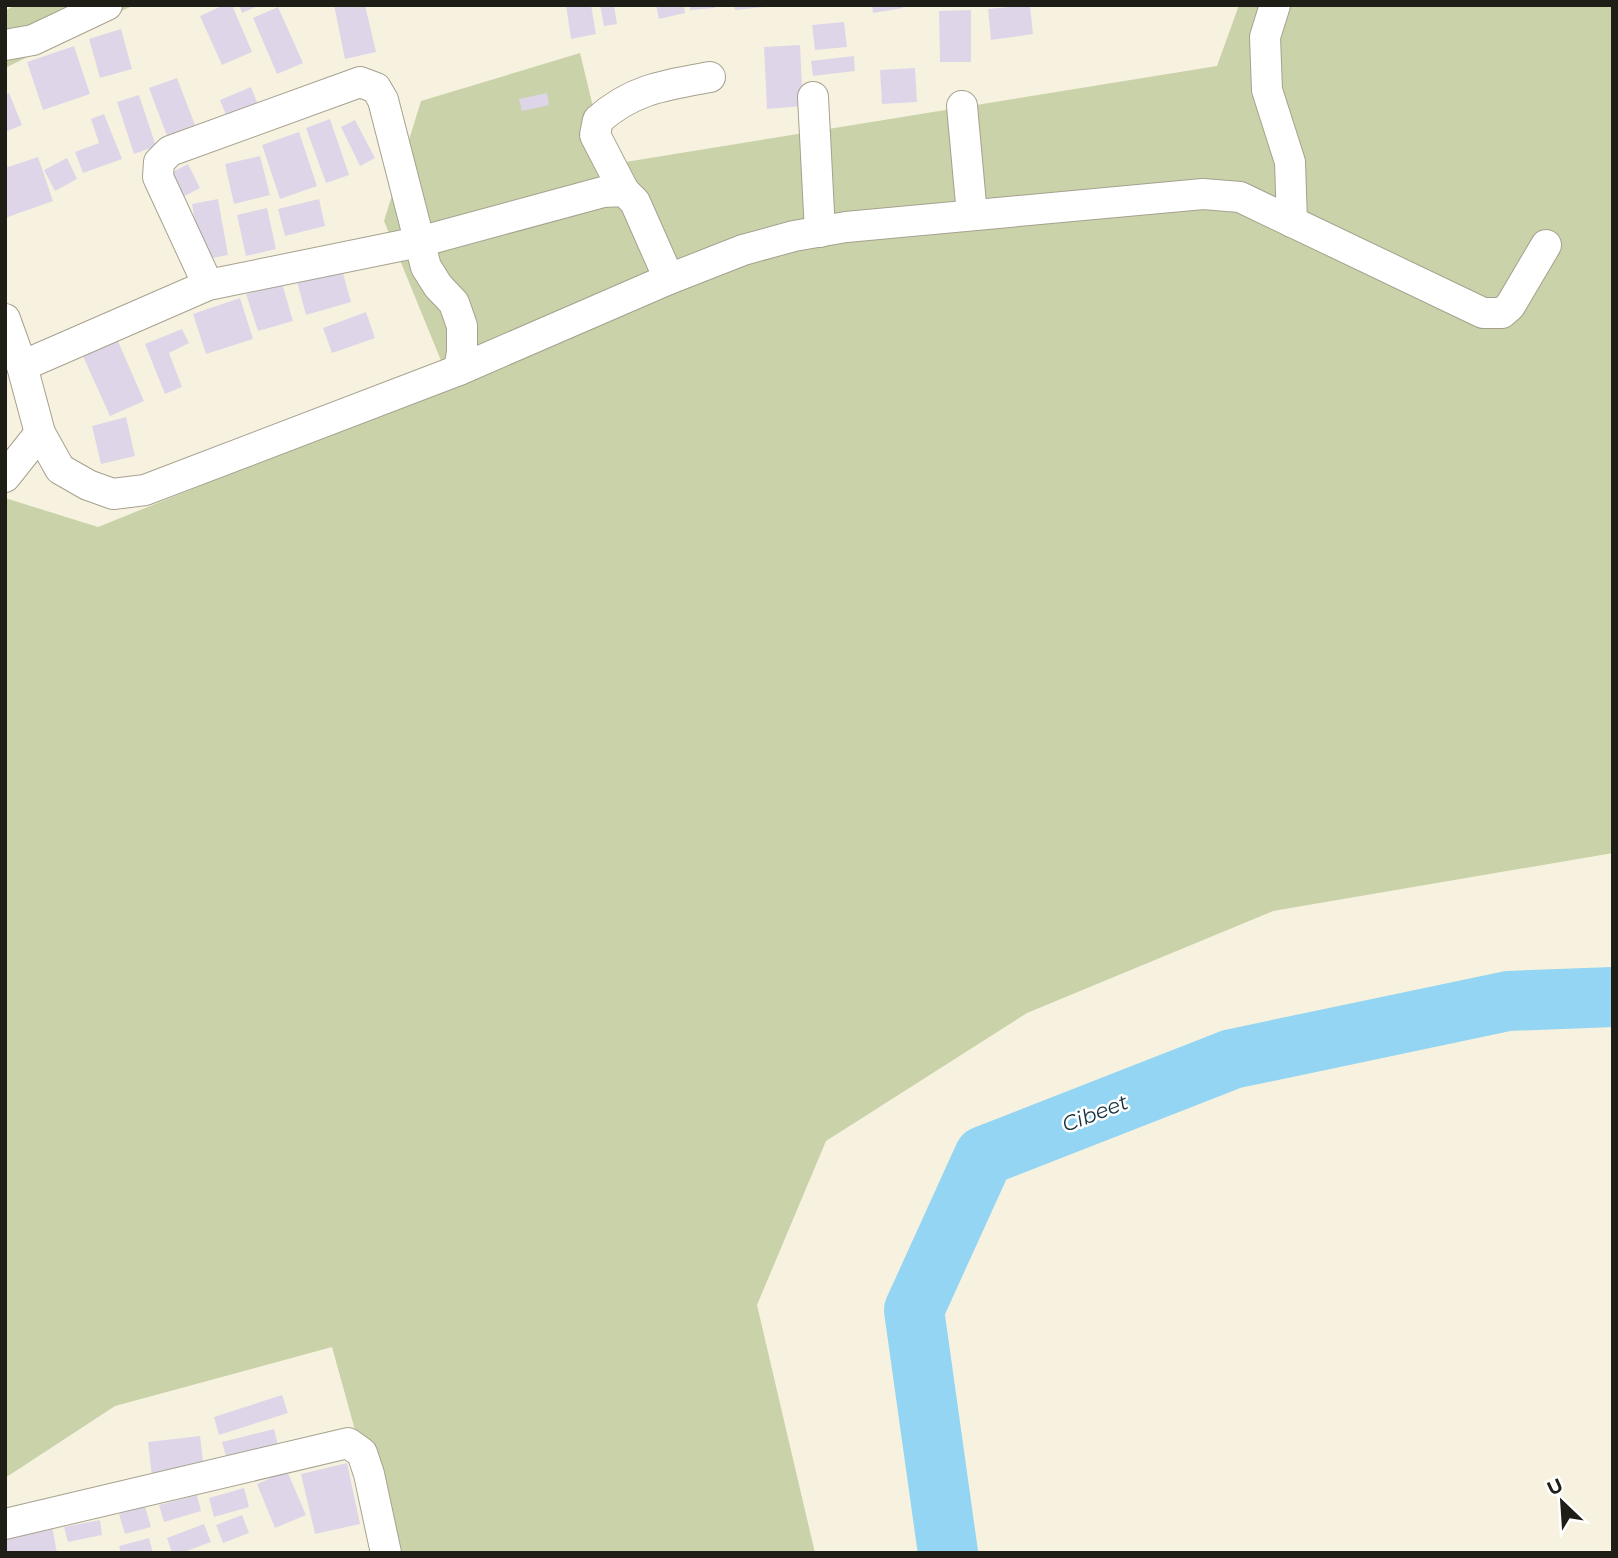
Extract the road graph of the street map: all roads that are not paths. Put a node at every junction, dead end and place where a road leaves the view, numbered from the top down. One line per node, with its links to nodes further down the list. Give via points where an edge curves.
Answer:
1 (107, 5): 3 (street, via 33,40)
2 (1275, 5): 9 (street, via 1265,37 1267,90 1290,162)
3 (5, 45)
4 (710, 77): 7 (street, via 662,85 617,103 598,120 595,135)
5 (813, 97): 10 (street)
6 (962, 106): 8 (street)
7 (624, 191): 11 (street, via 603,192); 13 (street, via 635,202)
8 (972, 215): 9 (street, via 1203,194 1240,197); 10 (street)
9 (1292, 222): 12 (street, via 1483,313 1502,313 1510,306)
10 (820, 232): 13 (street, via 743,250)
11 (419, 242): 14 (street); 14 (street, via 383,100 376,88 360,82 170,151 159,162 158,177); 17 (street, via 426,267 454,303 463,326)
12 (1546, 245)
13 (669, 278): 17 (street)
14 (208, 285): 16 (street)
15 (5, 318): 16 (street)
16 (22, 366): 18 (street)
17 (459, 370): 18 (street, via 145,490 113,494 88,485 60,469)
18 (40, 433): 19 (street)
19 (5, 477)
20 (5, 1524): 21 (street, via 348,1443 362,1453)
21 (386, 1553)

